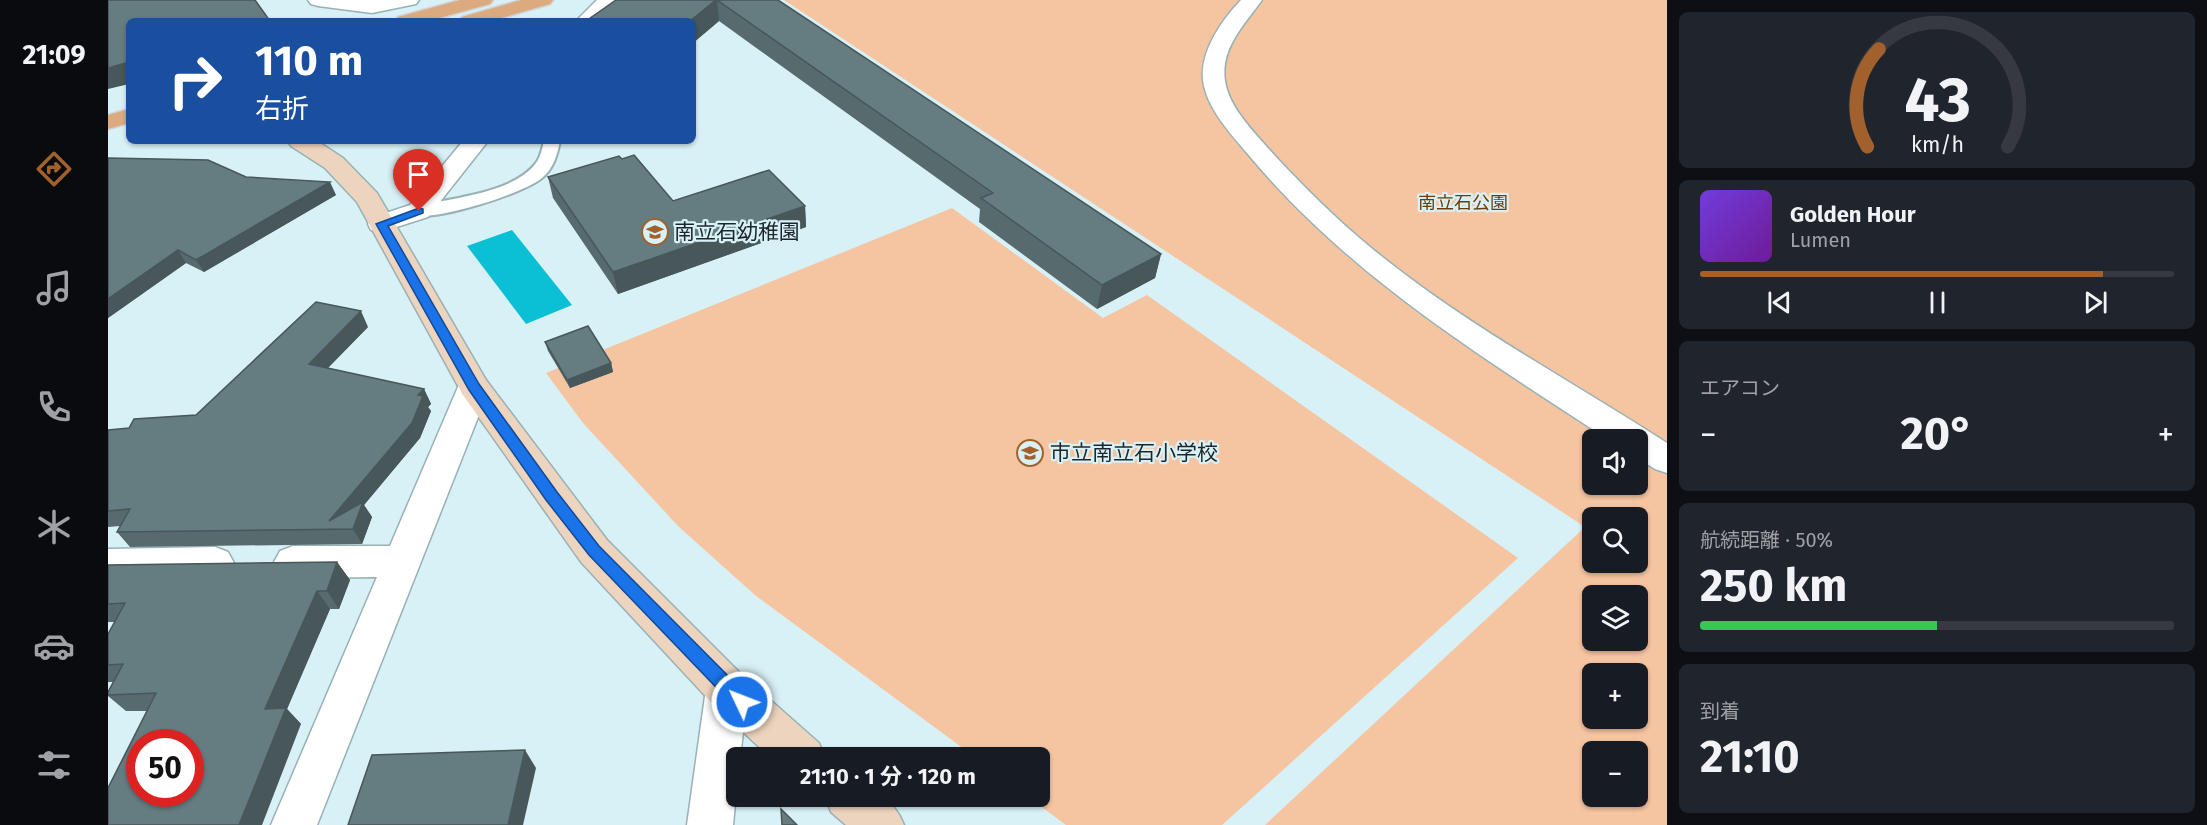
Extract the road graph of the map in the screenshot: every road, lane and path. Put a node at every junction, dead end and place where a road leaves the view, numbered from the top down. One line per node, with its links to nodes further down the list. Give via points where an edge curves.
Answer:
1 (318, 0): 2 (street, via 372,7)
2 (410, 0)
3 (483, 0): 7 (main road)
4 (543, 0): 8 (main road)
5 (609, 0): 9 (street)
6 (1252, 0): 20 (street, via 1220,50 1214,81 1233,120 1287,185 1355,249 1436,311)
7 (416, 18)
8 (480, 18)
9 (589, 18)
10 (126, 97): 11 (main road)
11 (108, 101)
12 (126, 117): 13 (main road)
13 (108, 122)
14 (305, 144): 18 (main road, via 352,180)
15 (474, 144): 17 (street)
16 (551, 144): 17 (lane, via 545,164 517,185 465,202)
17 (419, 211): 18 (street)
18 (381, 224): 19 (main road)
19 (474, 387): 23 (street); 25 (main road, via 594,551)
20 (1620, 429)
21 (1648, 447): 22 (street)
22 (1667, 460)
23 (402, 561): 24 (street); 28 (street)
24 (108, 565)
25 (727, 688): 26 (main road); 29 (street)
26 (791, 747)
27 (860, 807): 30 (main road)
28 (294, 825)
29 (710, 825)
30 (881, 825)

